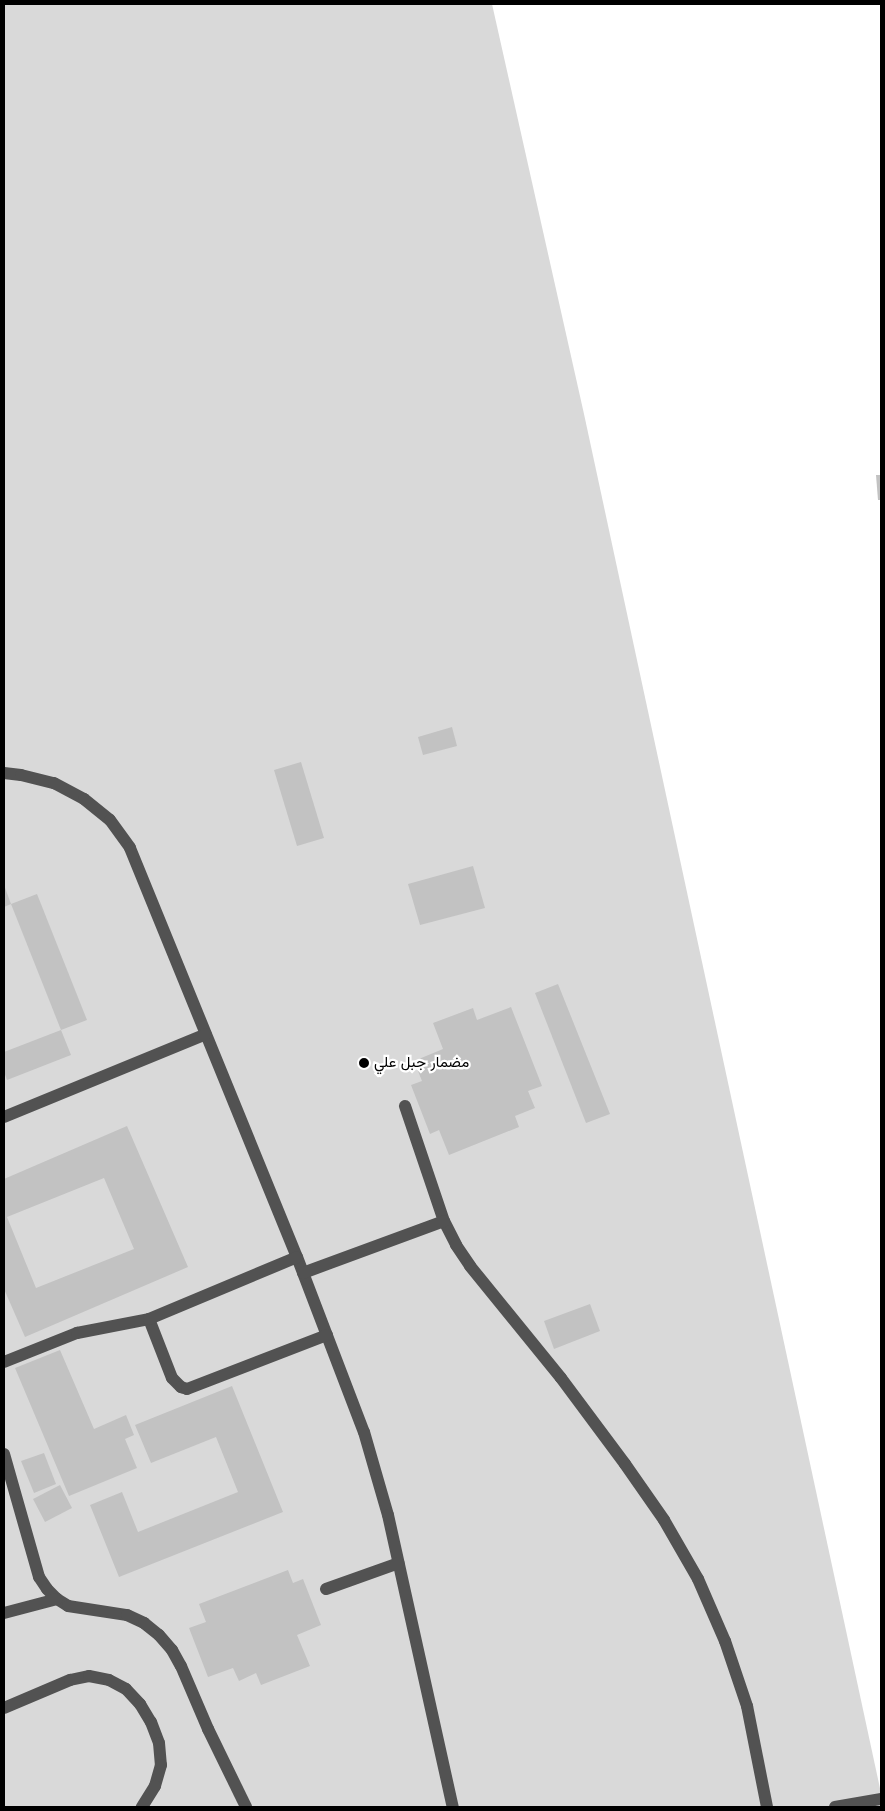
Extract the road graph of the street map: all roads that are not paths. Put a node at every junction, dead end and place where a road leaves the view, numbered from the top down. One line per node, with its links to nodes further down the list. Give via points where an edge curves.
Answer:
1 (4, 773): 2 (lane, via 54,783 84,798 110,820 130,848)
2 (206, 1034): 4 (lane); 6 (lane)
3 (406, 1106): 5 (lane)
4 (4, 1117)
5 (444, 1221): 7 (lane); 21 (lane, via 470,1266 561,1378 625,1464 664,1520 698,1579 726,1641 747,1706)
6 (297, 1257): 7 (lane); 8 (lane)
7 (303, 1273): 9 (lane)
8 (149, 1319): 9 (lane, via 172,1378 187,1389); 10 (lane, via 77,1333)
9 (327, 1335): 12 (lane, via 377,1474)
10 (4, 1362)
11 (4, 1454): 14 (lane, via 39,1577)
12 (399, 1563): 13 (lane); 20 (lane)
13 (326, 1589)
14 (57, 1599): 15 (lane); 19 (lane, via 80,1609 127,1615 159,1635 181,1666)
15 (4, 1613)
16 (4, 1708): 18 (lane, via 70,1680 89,1676 109,1680 126,1689 147,1716 159,1743 161,1765 155,1786)
17 (881, 1799): 22 (lane)
18 (142, 1807)
19 (246, 1807)
20 (453, 1807)
21 (767, 1807)
22 (835, 1807)

